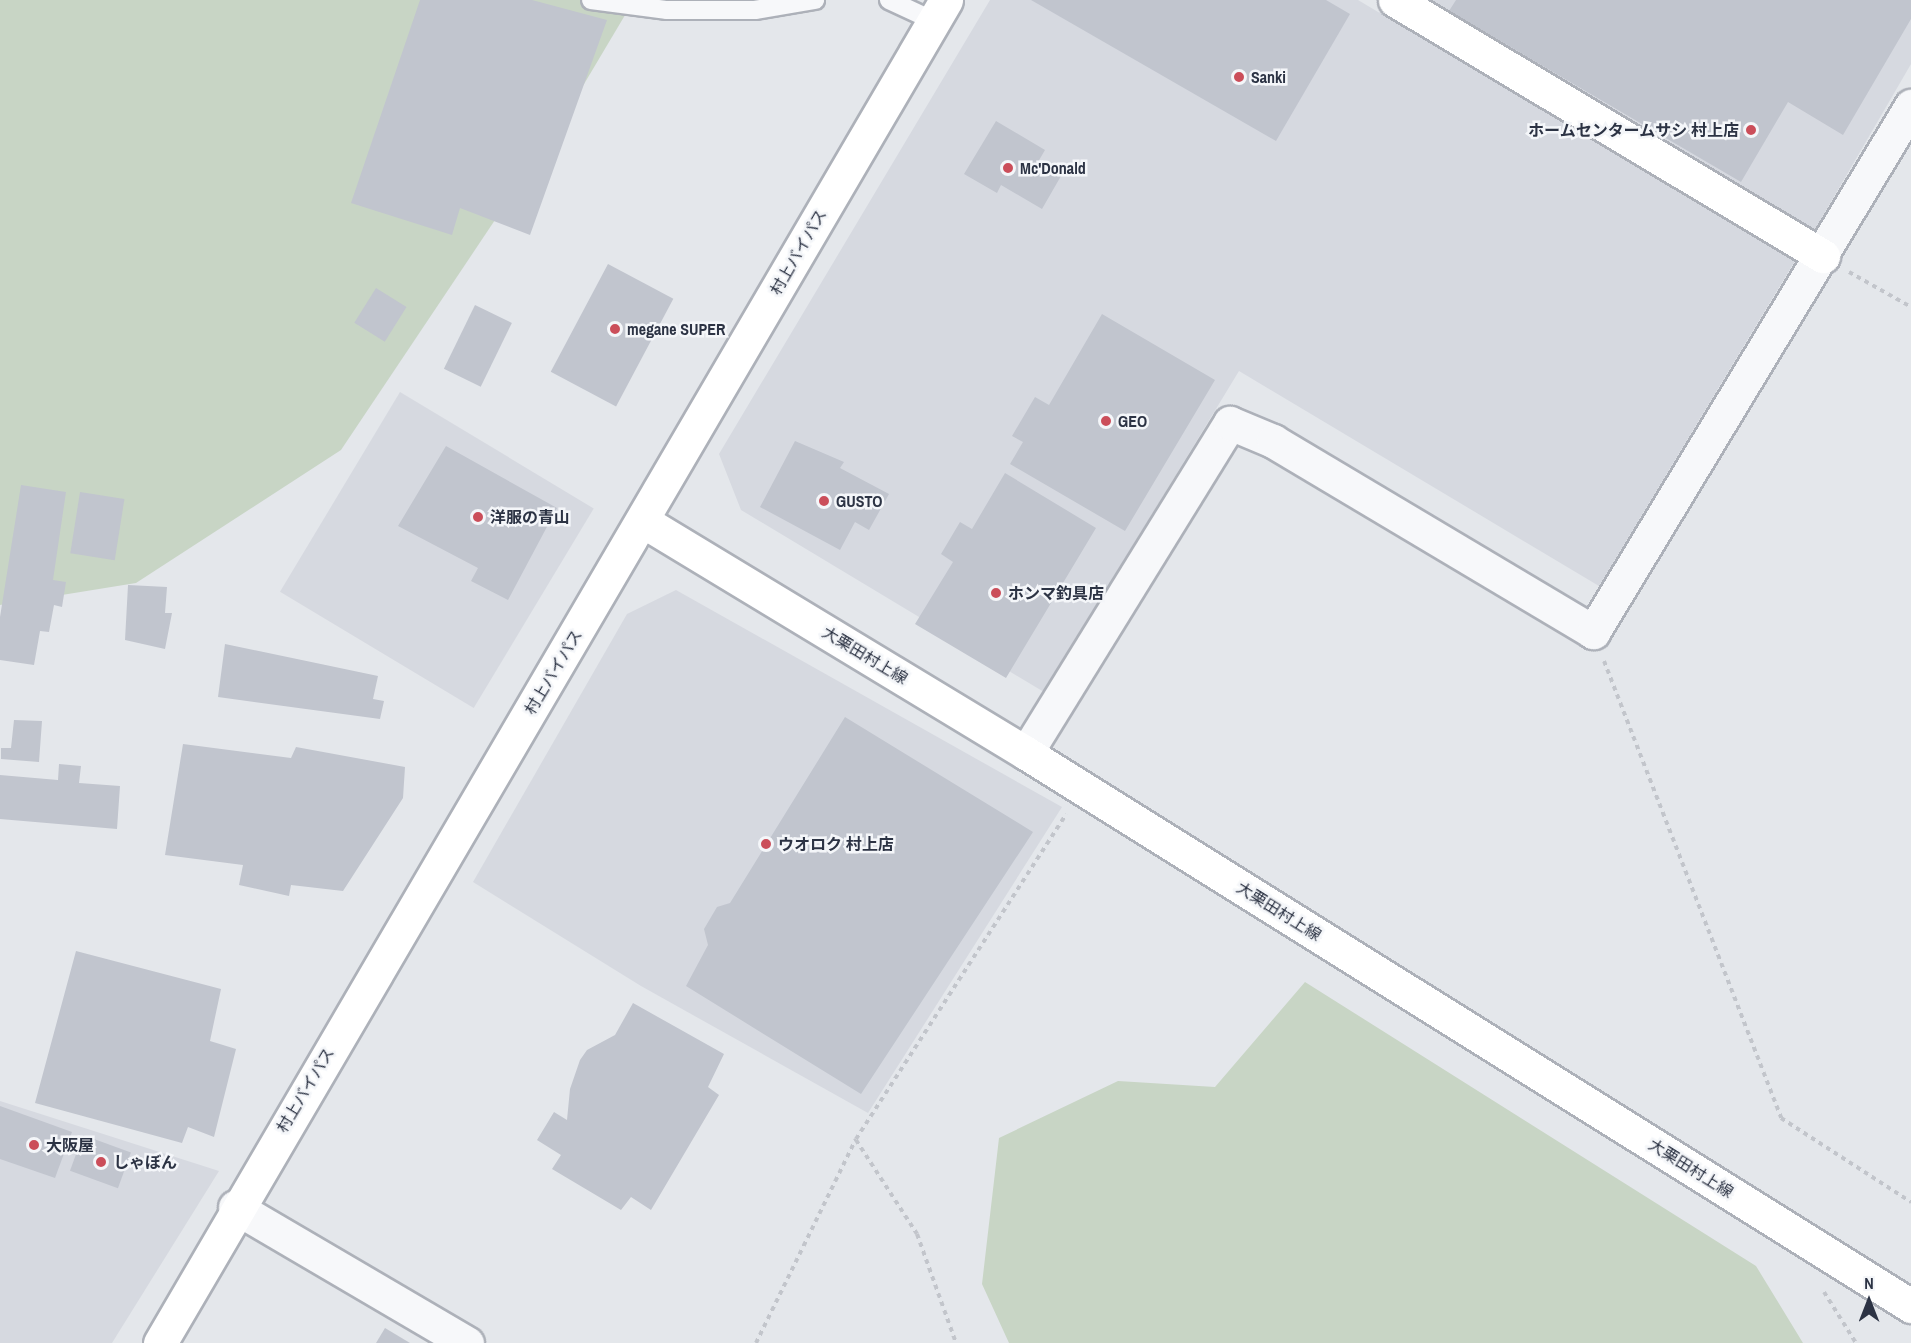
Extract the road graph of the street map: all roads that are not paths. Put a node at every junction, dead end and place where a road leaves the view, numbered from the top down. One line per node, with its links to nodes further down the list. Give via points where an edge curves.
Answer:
1 (591, 0): 2 (lane, via 667,10 755,10)
2 (815, 0)
3 (889, 0): 5 (lane)
4 (1395, 0): 7 (main road)
5 (940, 10): 8 (main road, 村上バイパス)
6 (1911, 106): 7 (street)
7 (1823, 256): 9 (street, via 1593,632 1273,441 1230,423)
8 (643, 521): 9 (main road, 大栗田村上線); 10 (main road, 村上バイパス)
9 (1026, 753): 11 (main road, 大栗田村上線)
10 (235, 1206): 12 (main road, 村上バイパス); 13 (street)
11 (1911, 1306)
12 (160, 1343)
13 (467, 1343)

